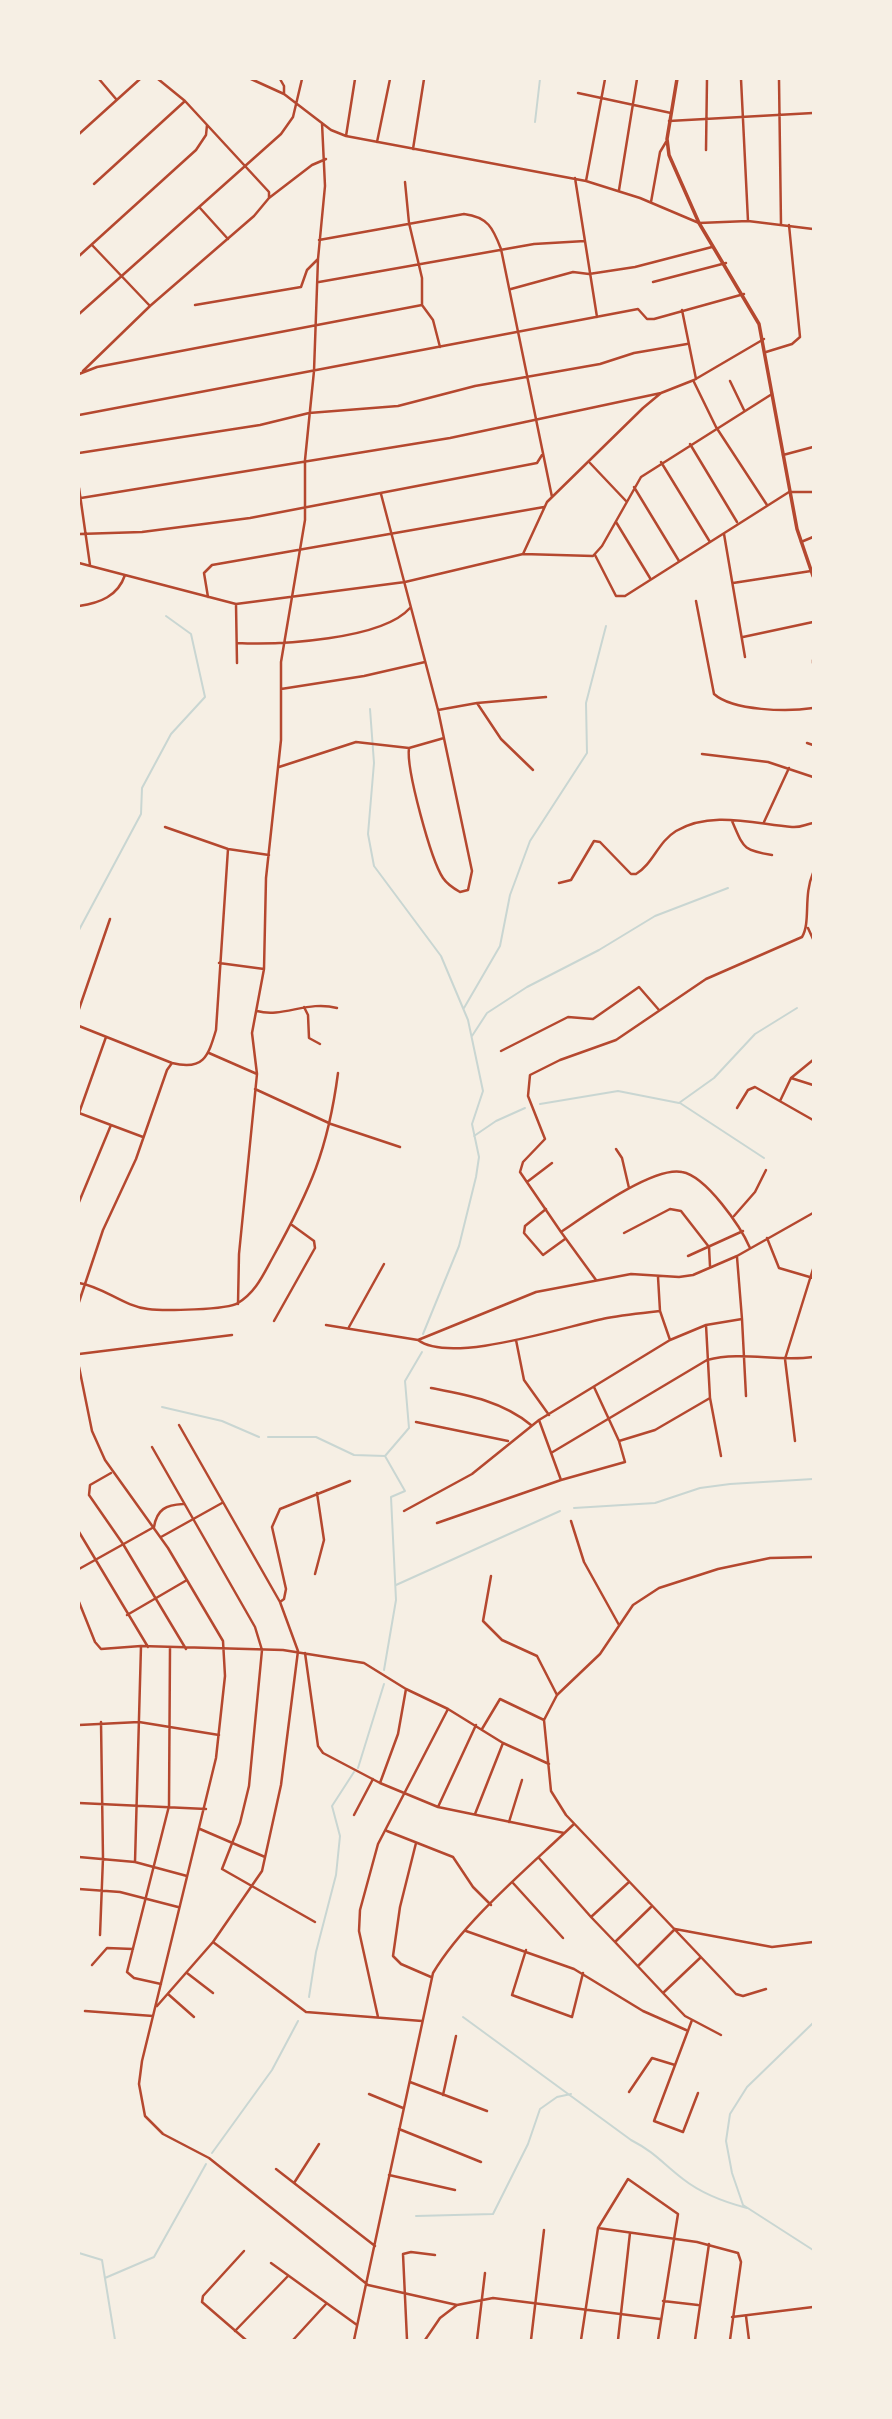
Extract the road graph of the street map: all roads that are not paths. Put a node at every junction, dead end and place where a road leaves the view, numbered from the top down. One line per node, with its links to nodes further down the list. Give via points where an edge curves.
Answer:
1 (99, 79): 19 (street)
2 (139, 79): 19 (street)
3 (158, 79): 20 (street)
4 (251, 79): 17 (street)
5 (280, 79): 17 (street)
6 (302, 79): 21 (street)
7 (355, 79): 34 (street)
8 (390, 79): 36 (street)
9 (424, 79): 37 (street)
10 (605, 79): 18 (street)
11 (637, 79): 22 (street)
12 (677, 79): 23 (street)
13 (707, 79): 27 (street)
14 (741, 79): 26 (street)
15 (779, 79): 25 (street)
16 (578, 93): 18 (street)
17 (284, 94): 21 (street)
18 (602, 98): 22 (street); 42 (street)
19 (116, 99): 32 (street)
20 (185, 101): 30 (street); 44 (street)
21 (298, 104): 29 (street); 40 (street, via 281,134)
22 (633, 106): 23 (street); 45 (street)
23 (671, 113): 28 (street)
24 (813, 113): 25 (street)
25 (779, 115): 26 (street); 52 (street)
26 (743, 118): 27 (street); 49 (street)
27 (707, 120): 28 (street); 38 (street)
28 (669, 121): 35 (street)
29 (322, 123): 34 (street); 39 (street)
30 (207, 125): 31 (street); 33 (street)
31 (214, 132): 33 (street); 40 (street)
32 (79, 134)
33 (206, 135): 58 (street, via 190,156)
34 (346, 136): 36 (street)
35 (667, 139): 47 (street, via 660,152); 51 (street, via 673,167)
36 (377, 142): 37 (street)
37 (414, 149): 41 (street)
38 (706, 150)
39 (326, 159): 46 (street); 56 (street)
40 (244, 164): 46 (street); 48 (street)
41 (575, 178): 42 (street); 57 (street)
42 (586, 181): 45 (street)
43 (405, 182): 50 (street)
44 (94, 184)
45 (619, 190): 47 (street)
46 (270, 198): 55 (street)
47 (651, 202): 51 (street)
48 (199, 207): 55 (street); 66 (street)
49 (748, 222): 51 (street); 52 (street)
50 (409, 223): 56 (street); 60 (street, via 478,215 494,230); 64 (street)
51 (699, 223): 59 (street)
52 (781, 224): 53 (street)
53 (789, 225): 54 (street); 82 (street, via 800,337)
54 (813, 229)
55 (228, 239): 73 (street)
56 (319, 240): 62 (street)
57 (584, 241): 60 (street); 65 (street)
58 (92, 245): 61 (street); 66 (street)
59 (715, 247): 63 (street); 65 (street)
60 (501, 249): 64 (street); 69 (street)
61 (79, 256)
62 (318, 259): 67 (street); 71 (street, via 307,270 301,287)
63 (726, 263): 68 (street); 70 (street)
64 (420, 265): 67 (street); 72 (street)
65 (589, 274): 69 (street, via 573,272); 76 (street)
66 (120, 275): 73 (street); 75 (street)
67 (318, 282): 77 (street)
68 (653, 282)
69 (510, 289): 78 (street)
70 (744, 294): 74 (street); 79 (street)
71 (195, 305)
72 (422, 305): 77 (street); 81 (street, via 433,320)
73 (150, 306): 84 (street)
74 (682, 310): 76 (street, via 650,320 638,309); 80 (street)
75 (79, 314)
76 (597, 318): 78 (street)
77 (317, 325): 83 (street); 84 (street)
78 (517, 332): 81 (street); 85 (street)
79 (764, 339): 82 (street); 86 (street)
80 (687, 344): 85 (street); 86 (street)
81 (440, 347): 83 (street)
82 (766, 352): 89 (street)
83 (314, 371): 91 (street); 92 (street)
84 (81, 372)
85 (525, 376): 91 (street, via 398,406); 93 (street)
86 (695, 380): 88 (street); 94 (street)
87 (730, 381): 90 (street)
88 (662, 393): 93 (street); 103 (street)
89 (772, 394): 90 (street); 99 (street)
90 (744, 410): 94 (street)
91 (309, 413): 97 (street); 100 (street)
92 (79, 415)
93 (535, 419): 98 (street); 100 (street, via 450,438)
94 (716, 427): 95 (street); 113 (street)
95 (690, 444): 101 (street); 117 (street)
96 (813, 447): 99 (street)
97 (79, 453)
98 (542, 455): 102 (street); 104 (street)
99 (783, 455): 107 (street)
100 (305, 460): 111 (street); 115 (street)
101 (661, 462): 105 (street); 123 (street)
102 (537, 463): 104 (street); 109 (street)
103 (590, 463): 110 (street); 112 (street)
104 (546, 468): 110 (street)
105 (634, 487): 112 (street); 128 (street)
106 (79, 488): 111 (street)
107 (789, 492): 108 (street); 113 (street); 124 (street)
108 (813, 492)
109 (381, 494): 115 (street); 119 (street)
110 (552, 497): 114 (street)
111 (81, 498): 121 (street)
112 (627, 502): 116 (street)
113 (767, 505): 117 (street)
114 (544, 507): 119 (street); 126 (street)
115 (304, 508): 121 (street, via 221,523); 125 (street)
116 (616, 522): 127 (street); 133 (street)
117 (738, 523): 120 (street)
118 (79, 534): 121 (street)
119 (392, 534): 125 (street); 134 (street)
120 (724, 534): 123 (street); 135 (street)
121 (85, 536): 130 (street)
122 (813, 537): 124 (street)
123 (709, 542): 128 (street)
124 (801, 542): 131 (street)
125 (300, 551): 136 (street, via 208,566 204,578); 137 (street)
126 (523, 554): 127 (street); 134 (street)
127 (594, 555): 133 (street, via 620,597)
128 (680, 561): 133 (street)
129 (79, 563): 130 (street)
130 (90, 565): 132 (street)
131 (812, 574): 135 (street)
132 (125, 575): 136 (street); 140 (street, via 117,592)
133 (650, 578)
134 (405, 582): 137 (street); 141 (street)
135 (733, 583): 143 (street)
136 (208, 598): 139 (street)
137 (292, 598): 139 (street); 145 (street)
138 (696, 601): 152 (street, via 713,694 726,703 770,710)
139 (236, 604): 144 (street)
140 (79, 606)
141 (410, 608): 145 (street, via 391,623); 147 (street)
142 (813, 622): 143 (street)
143 (743, 637): 146 (street)
144 (237, 643): 145 (street); 148 (street)
145 (284, 644): 149 (street)
146 (745, 657)
147 (425, 662): 149 (street); 153 (street)
148 (237, 663)
149 (280, 689): 159 (street)
150 (546, 698): 151 (street)
151 (477, 703): 153 (street); 161 (street, via 501,739)
152 (813, 708)
153 (438, 710): 154 (street)
154 (444, 738): 157 (street); 157 (street, via 472,871 471,885 465,891 450,886 434,859 410,776)
155 (807, 743): 156 (street)
156 (813, 745)
157 (409, 748): 159 (street, via 356,742)
158 (702, 754): 160 (street)
159 (279, 767): 168 (street)
160 (789, 768): 162 (street); 164 (street)
161 (533, 770)
162 (813, 777)
163 (732, 821): 164 (street); 169 (street, via 748,851); 171 (street, via 696,823 677,831 636,874 594,841 571,880)
164 (764, 822): 165 (street, via 794,828)
165 (813, 823)
166 (165, 828): 167 (street)
167 (228, 849): 168 (street); 175 (street)
168 (269, 855): 176 (street)
169 (772, 855)
170 (813, 873): 173 (street, via 806,896)
171 (559, 883)
172 (110, 919): 179 (street)
173 (808, 928): 174 (street); 180 (street, via 792,944 727,968)
174 (813, 939)
175 (219, 963): 176 (street); 186 (street, via 216,1030)
176 (264, 969): 181 (street)
177 (304, 1007): 178 (street); 181 (street, via 272,1014); 184 (street, via 309,1038)
178 (337, 1008)
179 (79, 1009)
180 (659, 1010): 185 (street, via 639,987 593,1019 568,1017); 205 (street, via 616,1040 530,1075 528,1096 545,1139 519,1169)
181 (257, 1012): 190 (street, via 252,1033)
182 (79, 1027): 183 (street)
183 (106, 1037): 188 (street); 196 (street)
184 (320, 1044)
185 (502, 1051)
186 (209, 1053): 188 (street, via 191,1066); 190 (street)
187 (813, 1060): 191 (street)
188 (172, 1063): 200 (street)
189 (338, 1073): 198 (street)
190 (257, 1074): 193 (street)
191 (792, 1078): 192 (street); 194 (street)
192 (813, 1085)
193 (255, 1088): 198 (street); 230 (street)
194 (780, 1101): 195 (street, via 751,1087); 197 (street)
195 (737, 1108)
196 (79, 1113): 199 (street)
197 (813, 1120)
198 (331, 1124): 201 (street); 211 (street)
199 (111, 1125): 200 (street); 207 (street)
200 (143, 1138): 228 (street)
201 (400, 1147)
202 (616, 1149): 206 (street)
203 (552, 1163): 205 (street)
204 (765, 1170): 210 (street, via 755,1192)
205 (527, 1182): 208 (street)
206 (629, 1188): 210 (street, via 684,1172); 213 (street)
207 (79, 1202)
208 (546, 1209): 213 (street); 215 (street, via 525,1226 524,1233 543,1255)
209 (813, 1213): 216 (street)
210 (734, 1217): 212 (street)
211 (292, 1225): 230 (street, via 261,1280); 233 (street, via 314,1241 315,1248)
212 (743, 1231): 217 (street); 218 (street)
213 (561, 1232): 215 (street)
214 (624, 1233): 217 (street, via 675,1208 686,1214)
215 (566, 1238): 226 (street)
216 (767, 1238): 218 (street); 225 (street, via 779,1268)
217 (709, 1247): 219 (street); 222 (street)
218 (750, 1248): 220 (street)
219 (688, 1256)
220 (737, 1256): 222 (street); 232 (street)
221 (384, 1264): 236 (street)
222 (710, 1267): 224 (street, via 693,1275)
223 (813, 1269): 225 (street)
224 (658, 1277): 226 (street, via 631,1274); 231 (street)
225 (812, 1278): 244 (street)
226 (596, 1280): 238 (street, via 519,1297)
227 (79, 1283): 228 (street)
228 (84, 1284): 229 (street); 230 (street, via 149,1309 217,1309)
229 (79, 1302)
230 (238, 1304)
231 (660, 1311): 239 (street, via 607,1318); 240 (street)
232 (742, 1319): 235 (street); 242 (street)
233 (274, 1321)
234 (326, 1325): 236 (street)
235 (706, 1325): 240 (street); 245 (street)
236 (349, 1327): 238 (street)
237 (232, 1335): 241 (street)
238 (418, 1340): 239 (street, via 432,1348)
239 (516, 1340): 253 (street, via 524,1380)
240 (670, 1340): 247 (street)
241 (79, 1354)
242 (746, 1355): 244 (street); 245 (street); 249 (street)
243 (813, 1357): 244 (street)
244 (785, 1359): 261 (street)
245 (707, 1360): 250 (street); 254 (street)
246 (79, 1367): 251 (street)
247 (594, 1387): 253 (street); 254 (street)
248 (431, 1388): 258 (street, via 500,1405)
249 (746, 1396)
250 (710, 1398): 260 (street, via 655,1430); 264 (street)
251 (86, 1408): 252 (street); 265 (street)
252 (79, 1410)
253 (550, 1415): 255 (street)
254 (609, 1416): 260 (street); 263 (street)
255 (539, 1420): 258 (street); 263 (street)
256 (416, 1422): 259 (street)
257 (179, 1425): 269 (street)
258 (532, 1426): 259 (street)
259 (510, 1441): 271 (street, via 472,1474)
260 (619, 1441): 266 (street, via 625,1462)
261 (795, 1441)
262 (152, 1447): 270 (street)
263 (551, 1453): 266 (street)
264 (721, 1456)
265 (112, 1472): 275 (street); 278 (street, via 88,1490)
266 (561, 1480): 274 (street)
267 (350, 1481): 268 (street)
268 (317, 1493): 282 (street, via 324,1540); 287 (street, via 280,1509 272,1527 286,1589)
269 (224, 1502): 272 (street); 287 (street)
270 (184, 1504): 272 (street); 275 (street, via 163,1508)
271 (404, 1511)
272 (194, 1520): 277 (street); 295 (street, via 255,1627)
273 (571, 1521): 289 (street, via 584,1562)
274 (438, 1523)
275 (154, 1527): 277 (street); 278 (street)
276 (79, 1532): 280 (street)
277 (161, 1537): 284 (street)
278 (123, 1544): 280 (street); 285 (street)
279 (813, 1557): 289 (street, via 770,1558 685,1579 645,1596)
280 (96, 1561): 281 (street); 288 (street)
281 (79, 1570)
282 (315, 1574)
283 (491, 1576): 299 (street, via 483,1621 502,1640 537,1656)
284 (187, 1580): 285 (street); 294 (street)
285 (157, 1598): 288 (street); 293 (street)
286 (79, 1602): 290 (street, via 97,1646)
287 (280, 1602): 296 (street)
288 (127, 1615): 291 (street)
289 (619, 1625): 299 (street, via 600,1654)
290 (141, 1646): 291 (street); 302 (street)
291 (148, 1647): 292 (street)
292 (170, 1648): 293 (street); 306 (street)
293 (186, 1649): 294 (street)
294 (225, 1650): 295 (street); 308 (street)
295 (262, 1650): 296 (street); 328 (street, via 249,1786)
296 (298, 1651): 297 (street); 331 (street, via 281,1785)
297 (305, 1653): 298 (street, via 365,1663); 311 (street, via 320,1751)
298 (406, 1689): 300 (street); 313 (street, via 396,1741)
299 (557, 1695): 301 (street)
300 (449, 1709): 305 (street); 314 (street)
301 (544, 1720): 307 (street, via 500,1699); 310 (street)
302 (139, 1721): 303 (street); 306 (street); 317 (street)
303 (101, 1722): 304 (street); 316 (street)
304 (79, 1725)
305 (476, 1725): 307 (street); 319 (street)
306 (169, 1728): 308 (street); 318 (street)
307 (482, 1729): 309 (street)
308 (219, 1735): 320 (street)
309 (503, 1743): 310 (street); 321 (street)
310 (549, 1764): 324 (street, via 551,1791)
311 (373, 1779): 313 (street); 322 (street)
312 (522, 1780): 323 (street)
313 (380, 1783): 314 (street)
314 (405, 1793): 319 (street); 326 (street)
315 (79, 1803): 316 (street)
316 (102, 1803): 317 (street); 332 (street)
317 (135, 1804): 318 (street); 334 (street)
318 (169, 1806): 320 (street); 335 (street)
319 (438, 1807): 321 (street)
320 (206, 1809): 325 (street)
321 (475, 1814): 323 (street)
322 (354, 1815)
323 (509, 1822): 327 (street)
324 (574, 1824): 327 (street); 337 (street)
325 (200, 1829): 328 (street); 336 (street)
326 (387, 1831): 329 (street); 372 (street, via 378,1844 359,1918)
327 (564, 1833): 333 (street)
328 (233, 1842): 331 (street); 339 (street, via 222,1869)
329 (416, 1843): 343 (street, via 457,1861); 362 (street, via 393,1956)
330 (79, 1857): 332 (street)
331 (265, 1857): 339 (street, via 262,1871)
332 (103, 1858): 334 (street); 341 (street)
333 (539, 1858): 338 (street); 346 (street)
334 (135, 1862): 335 (street)
335 (156, 1865): 336 (street); 342 (street)
336 (187, 1876): 345 (street)
337 (629, 1881): 344 (street); 346 (street)
338 (513, 1884): 343 (street); 351 (street)
339 (251, 1885): 347 (street); 352 (street)
340 (79, 1889): 341 (street)
341 (101, 1890): 342 (street); 350 (street)
342 (147, 1898): 345 (street); 355 (street)
343 (491, 1905): 349 (street)
344 (652, 1906): 348 (street); 353 (street)
345 (179, 1908): 363 (street)
346 (591, 1917): 353 (street)
347 (315, 1922)
348 (675, 1929): 354 (street, via 762,1946); 357 (street); 359 (street)
349 (467, 1931): 356 (street); 362 (street)
350 (100, 1934)
351 (563, 1938)
352 (213, 1942): 360 (street); 372 (street, via 306,2012)
353 (615, 1942): 359 (street)
354 (813, 1942)
355 (133, 1949): 358 (street, via 107,1948); 363 (street, via 128,1976)
356 (526, 1950): 361 (street); 361 (street, via 512,1995 572,2017)
357 (700, 1958): 364 (street, via 740,1996); 366 (street)
358 (92, 1965)
359 (638, 1966): 366 (street)
360 (187, 1973): 365 (street); 367 (street)
361 (583, 1973): 375 (street, via 643,2011)
362 (431, 1977): 374 (street)
363 (161, 1983): 368 (street)
364 (766, 1989)
365 (213, 1993)
366 (663, 1993): 373 (street)
367 (169, 1994): 368 (street); 371 (street)
368 (155, 2008): 370 (street)
369 (85, 2011): 370 (street)
370 (153, 2015): 404 (street, via 139,2072 141,2107 149,2123 209,2158)
371 (194, 2017)
372 (378, 2017): 374 (street)
373 (692, 2020): 375 (street); 376 (street)
374 (422, 2021): 379 (street)
375 (685, 2030): 378 (street)
376 (721, 2035)
377 (456, 2036): 383 (street)
378 (675, 2064): 380 (street, via 651,2059); 381 (street, via 654,2121 683,2132)
379 (410, 2082): 383 (street); 384 (street)
380 (629, 2092)
381 (698, 2093)
382 (369, 2094): 384 (street)
383 (443, 2095): 385 (street)
384 (403, 2108): 386 (street)
385 (487, 2111)
386 (400, 2129): 388 (street); 390 (street)
387 (319, 2144): 391 (street)
388 (481, 2162)
389 (276, 2169): 391 (street)
390 (389, 2175): 392 (street); 398 (street)
391 (294, 2183): 398 (street)
392 (454, 2190)
393 (598, 2228): 395 (street); 396 (street, via 620,2188 631,2179 678,2214); 413 (street)
394 (544, 2230): 408 (street)
395 (630, 2233): 396 (street); 414 (street)
396 (672, 2239): 397 (street); 407 (street)
397 (709, 2244): 411 (street); 416 (street, via 741,2257)
398 (375, 2246): 404 (street)
399 (244, 2251): 419 (street, via 202,2298 205,2308)
400 (435, 2255): 405 (street, via 404,2253)
401 (271, 2263): 403 (street)
402 (485, 2273): 406 (street)
403 (289, 2275): 409 (street); 419 (street)
404 (368, 2285): 405 (street); 418 (street)
405 (404, 2293): 410 (street); 423 (street)
406 (482, 2299): 408 (street); 410 (street); 425 (street)
407 (663, 2301): 411 (street); 417 (street)
408 (536, 2302): 413 (street); 426 (street)
409 (326, 2304): 418 (street); 421 (street)
410 (457, 2305): 424 (street, via 440,2318)
411 (700, 2305): 430 (street)
412 (813, 2307): 415 (street)
413 (586, 2308): 414 (street); 427 (street)
414 (622, 2313): 417 (street); 428 (street)
415 (746, 2315): 416 (street); 432 (street)
416 (732, 2317): 431 (street)
417 (660, 2319): 429 (street)
418 (358, 2325): 422 (street)
419 (235, 2331): 420 (street)
420 (246, 2340)
421 (293, 2340)
422 (354, 2340)
423 (407, 2340)
424 (425, 2340)
425 (477, 2340)
426 (531, 2340)
427 (581, 2340)
428 (618, 2340)
429 (658, 2340)
430 (695, 2340)
431 (730, 2340)
432 (748, 2340)

